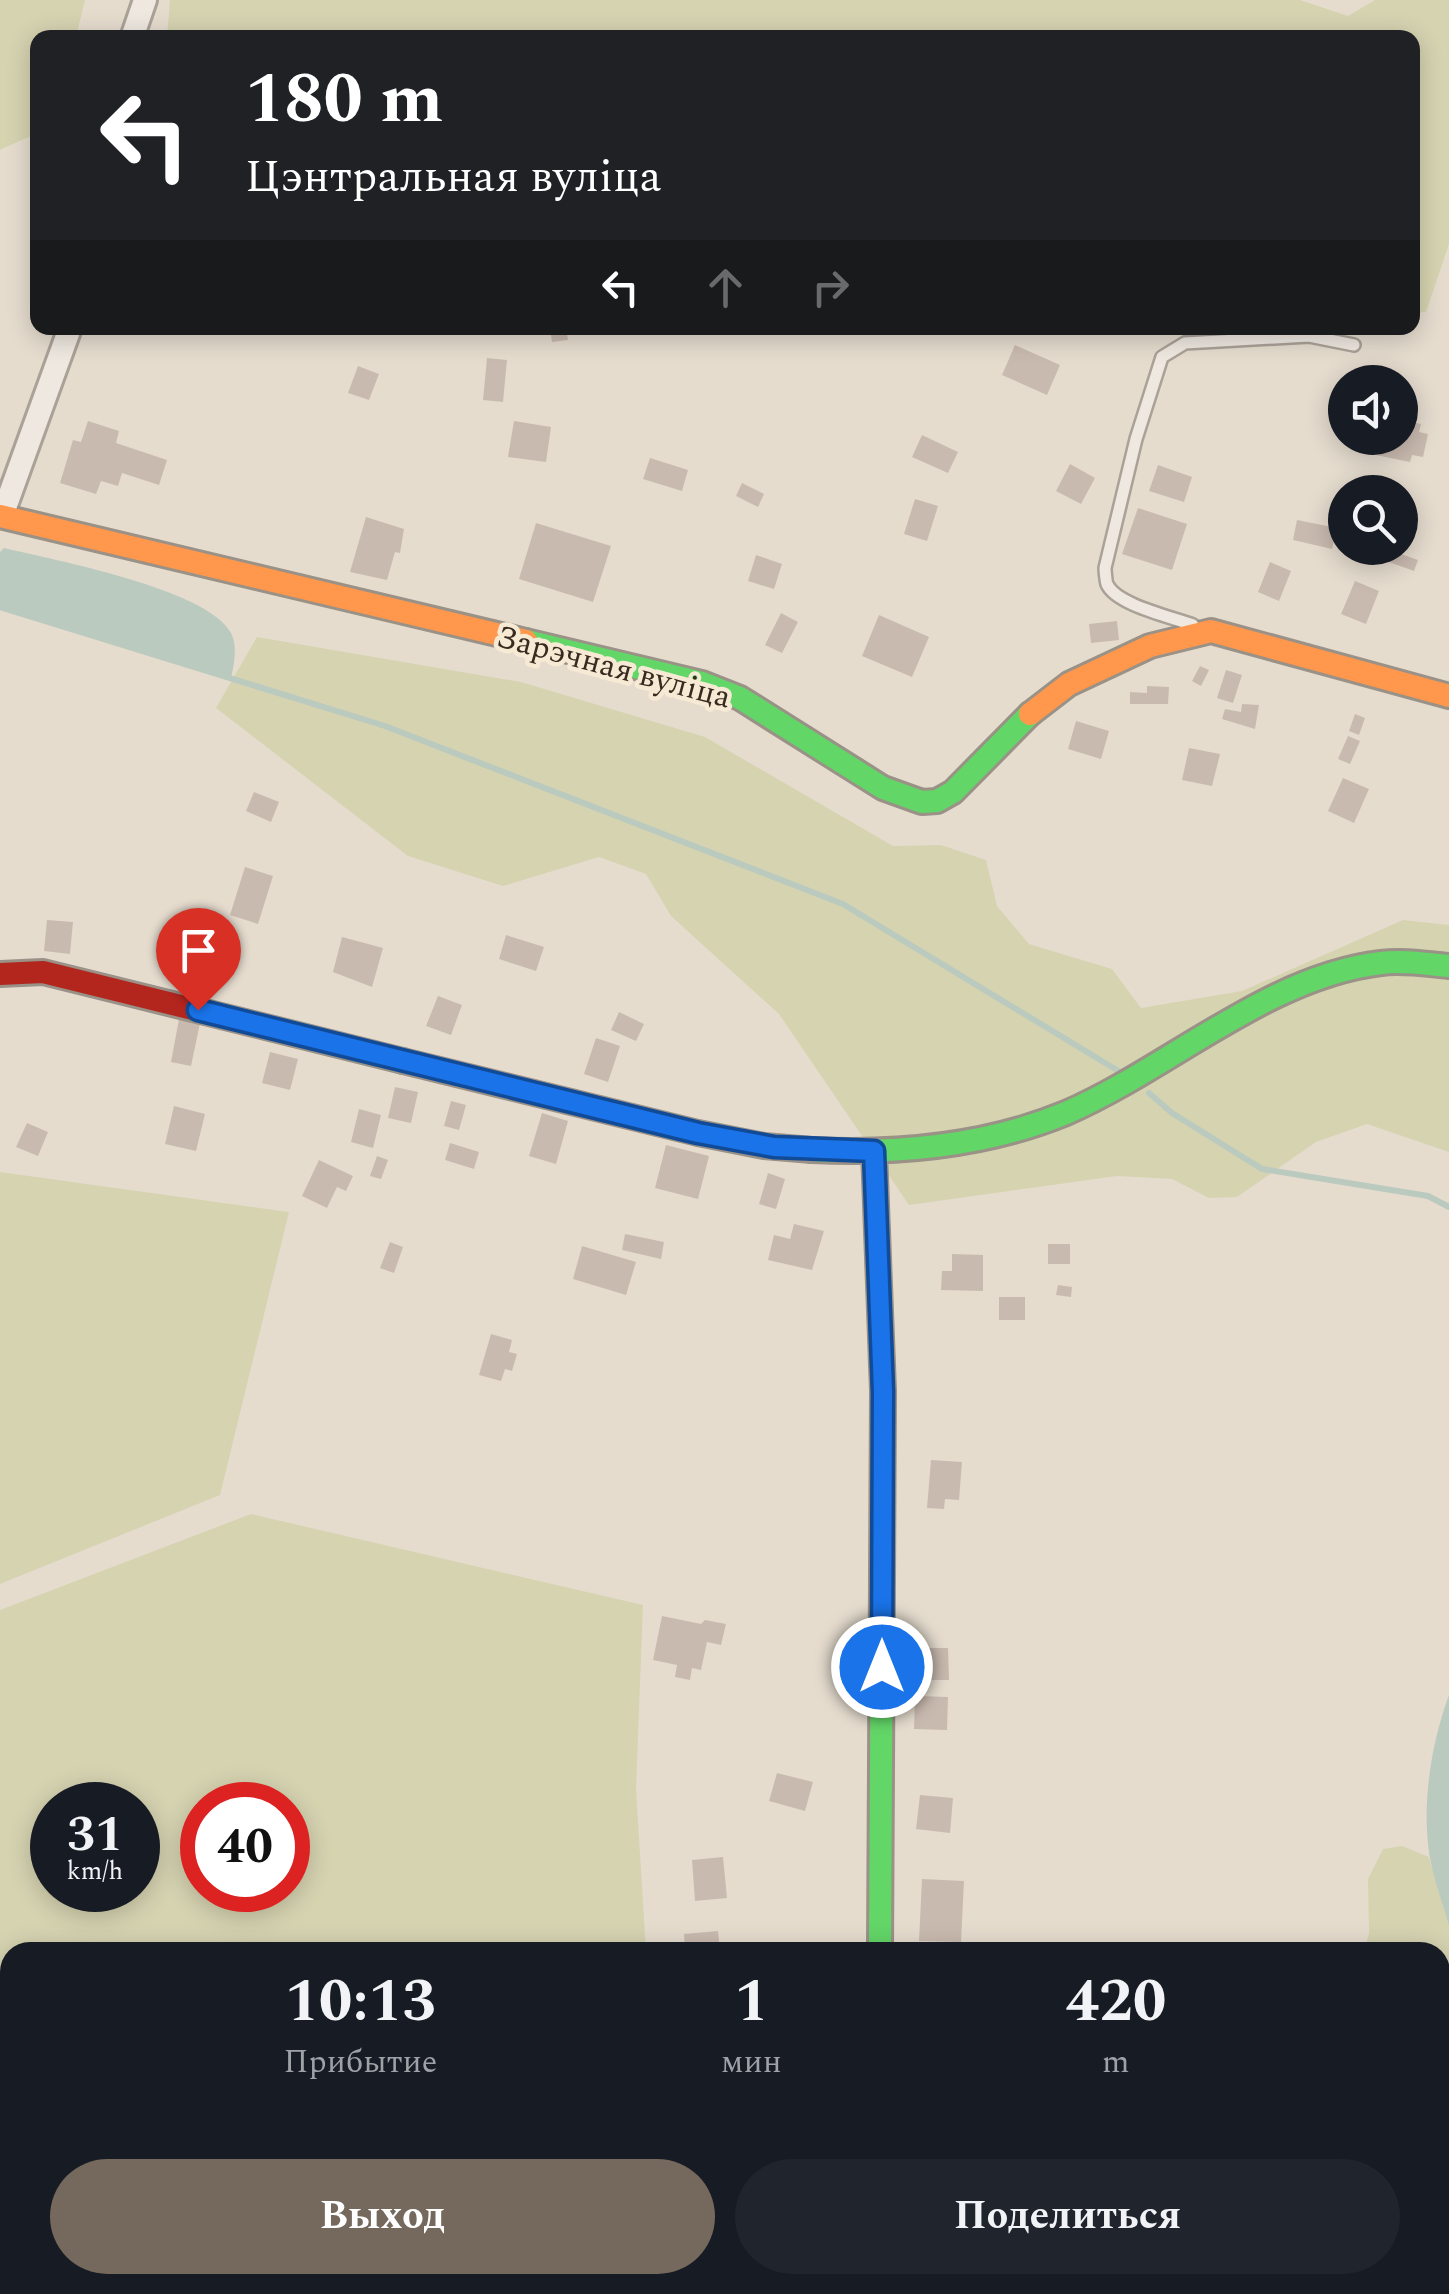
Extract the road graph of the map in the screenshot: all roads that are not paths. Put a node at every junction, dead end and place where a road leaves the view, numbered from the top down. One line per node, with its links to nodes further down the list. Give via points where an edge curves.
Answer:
1 (145, 0): 2 (street)
2 (135, 30)
3 (67, 335): 5 (street)
4 (1354, 345): 6 (lane, via 1309,336 1184,342 1162,357 1136,439 1106,583 1133,604)
5 (1, 516): 6 (street, Зарэчная вуліца, via 702,683 740,698 882,788 922,802 953,792 1018,723 1069,684 1150,646)
6 (1211, 631): 7 (street, Зарэчная вуліца)
7 (1449, 696)
8 (1449, 966): 10 (street, via 1374,963 1319,980 1056,1115 980,1138)
9 (0, 974): 10 (street, via 44,972 698,1133 774,1147)
10 (874, 1151): 11 (street, via 883,1392)
11 (880, 1942)

